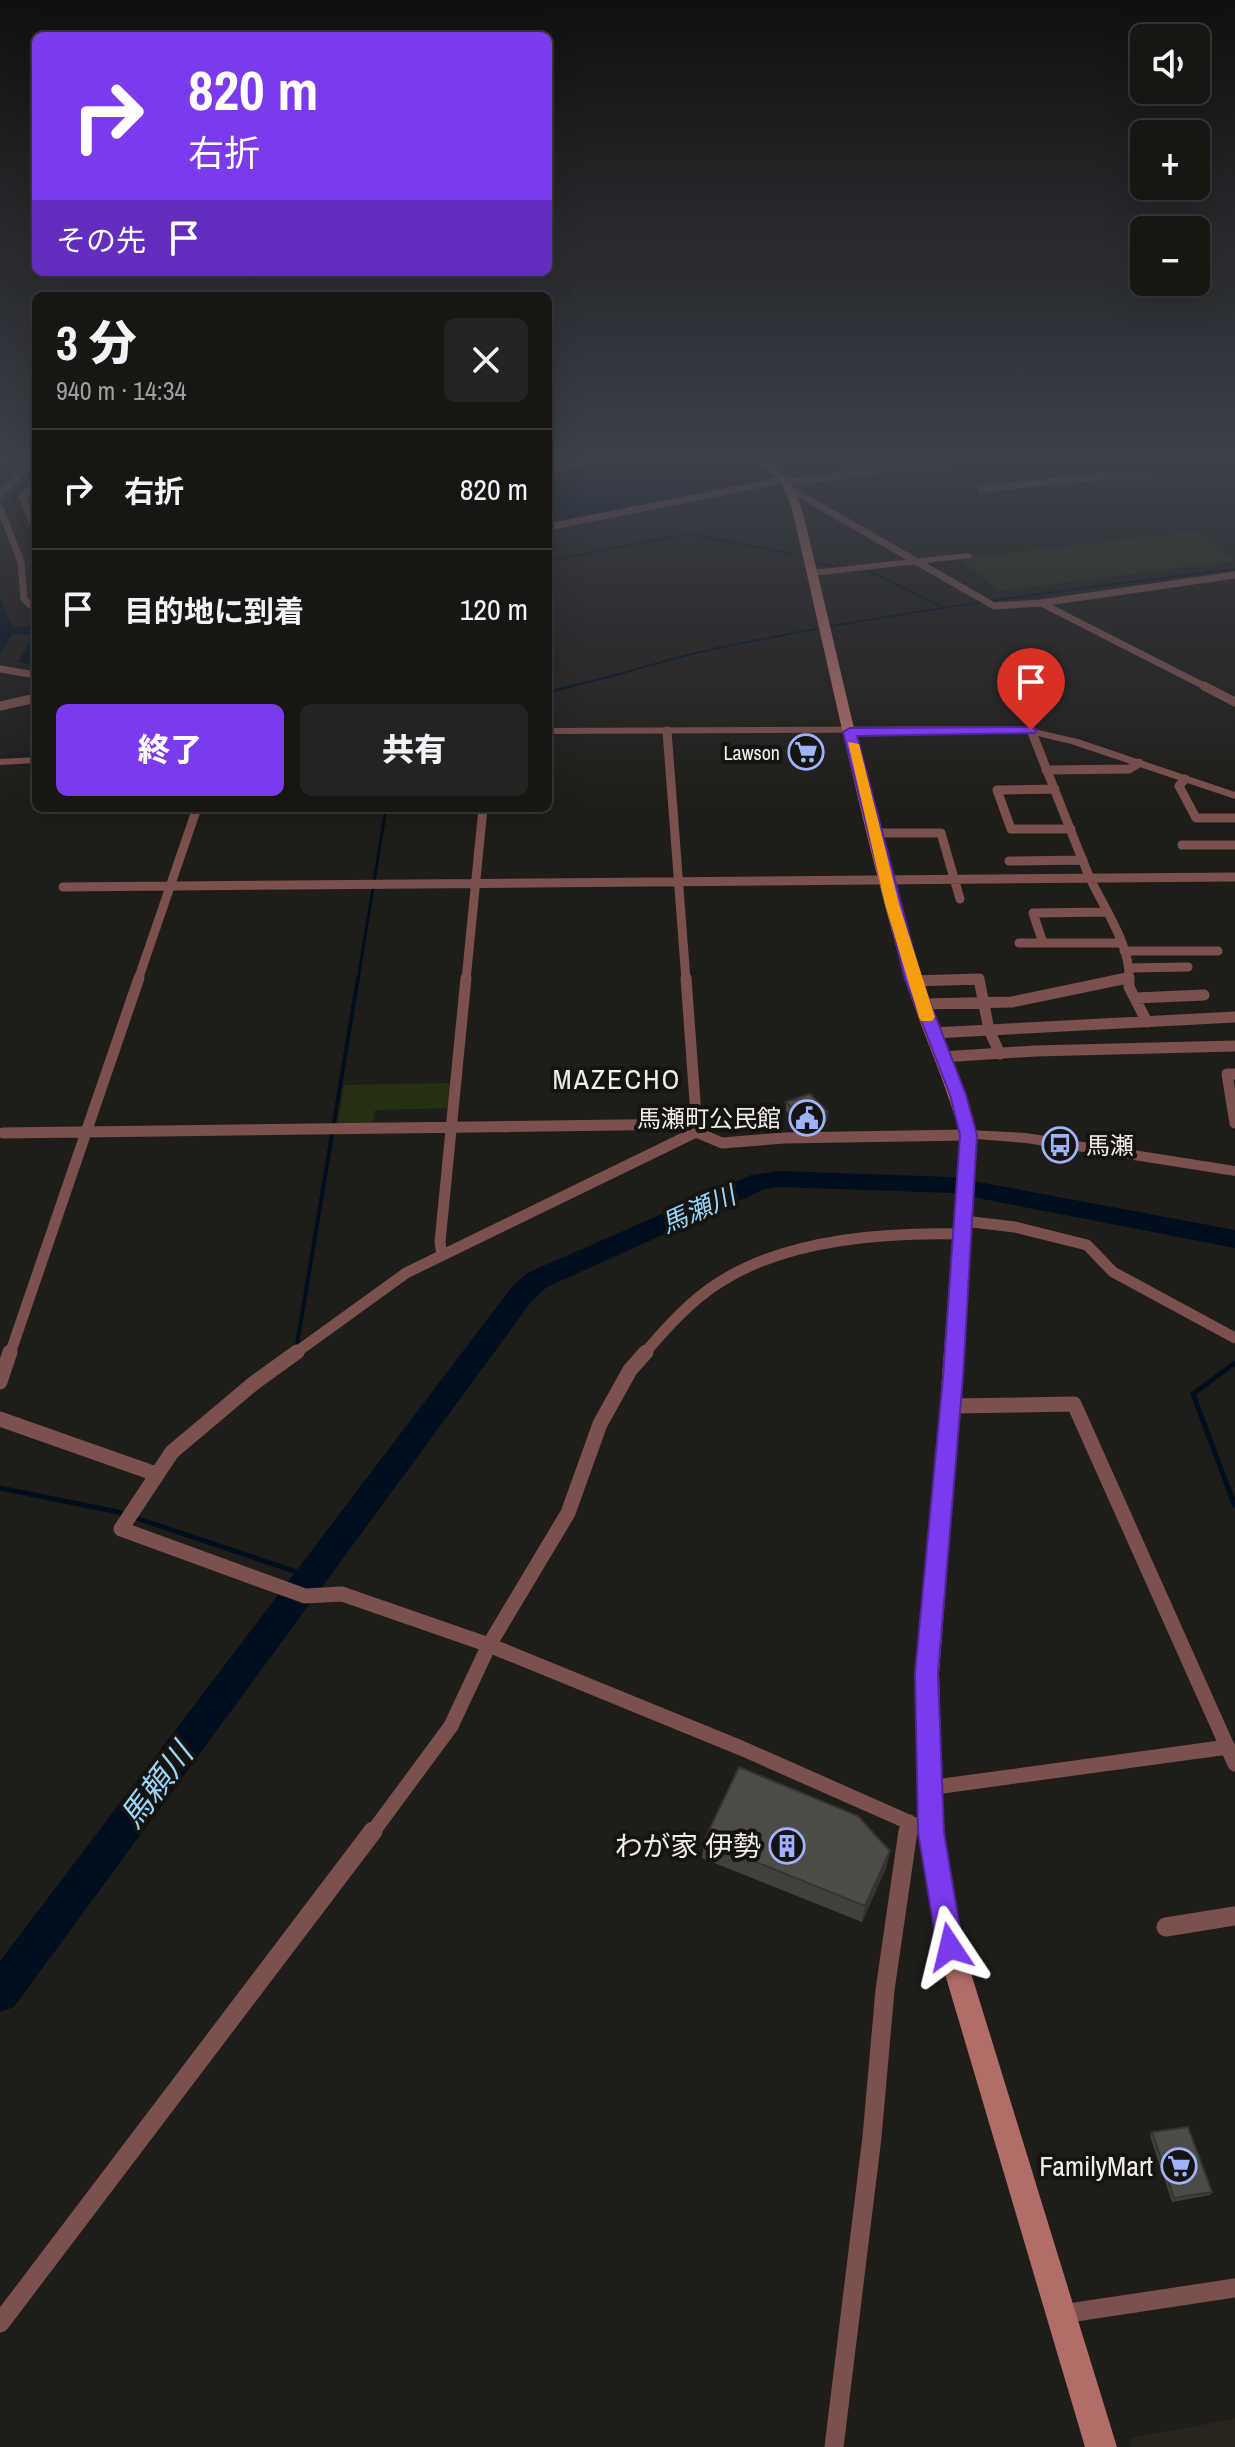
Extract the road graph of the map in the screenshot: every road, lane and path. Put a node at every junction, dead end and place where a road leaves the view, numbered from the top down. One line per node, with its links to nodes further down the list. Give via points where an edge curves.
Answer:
1 (22, 574): 6 (street, via 24,599)
2 (813, 574): 15 (main road)
3 (938, 574): 5 (street, via 1000,606)
4 (1235, 575): 5 (street)
5 (1041, 603): 10 (street)
6 (32, 606)
7 (0, 669): 8 (street)
8 (32, 674)
9 (32, 699): 11 (street)
10 (1235, 702)
11 (0, 706)
12 (1031, 730): 15 (street); 18 (street); 19 (street)
13 (552, 731): 14 (street)
14 (667, 731): 15 (street); 36 (street)
15 (850, 732): 27 (main road)
16 (32, 760): 17 (street)
17 (0, 762)
18 (1139, 763): 19 (street, via 1129,769); 20 (street)
19 (1046, 770): 21 (street)
20 (1185, 779): 22 (street); 25 (street, via 1179,786 1196,818)
21 (1055, 789): 26 (street); 26 (street, via 997,790 1011,829)
22 (1235, 796)
23 (196, 812): 38 (street)
24 (483, 812): 37 (street)
25 (1235, 818)
26 (1071, 829): 30 (street)
27 (874, 833): 34 (street, via 941,833); 35 (main road)
28 (1182, 845): 29 (street)
29 (1235, 845)
30 (1083, 860): 31 (street); 32 (street)
31 (1009, 861)
32 (1090, 877): 33 (street); 34 (street); 41 (street)
33 (1235, 877)
34 (953, 878): 35 (street); 40 (street)
35 (885, 879): 36 (street); 48 (main road)
36 (680, 881): 37 (street); 63 (street)
37 (476, 883): 38 (street); 62 (street)
38 (168, 886): 39 (street); 64 (street)
39 (63, 887)
40 (960, 899)
41 (1106, 912): 43 (street, via 1033,913); 44 (street)
42 (1019, 943): 43 (street)
43 (1043, 943): 44 (street)
44 (1122, 947): 45 (street); 47 (street)
45 (1218, 951)
46 (1188, 967): 47 (street)
47 (1128, 973): 50 (street); 51 (street, via 1012,1002)
48 (914, 981): 51 (street, via 979,979); 52 (main road)
49 (1204, 995): 50 (street)
50 (1136, 998): 54 (street)
51 (983, 1002): 52 (street); 55 (street)
52 (922, 1004): 56 (main road)
53 (1235, 1017): 54 (street)
54 (1147, 1022): 55 (street)
55 (989, 1030): 56 (street); 58 (street)
56 (933, 1033): 59 (main road)
57 (1235, 1046): 58 (street)
58 (1000, 1054): 59 (street)
59 (942, 1057): 66 (main road)
60 (1235, 1074): 61 (street, via 1227,1074)
61 (1235, 1123)
62 (453, 1128): 63 (street); 64 (street); 69 (street)
63 (697, 1128): 66 (street, via 722,1143); 69 (street)
64 (84, 1131): 65 (street); 71 (street)
65 (3, 1133)
66 (968, 1135): 67 (street, via 1026,1138); 68 (main road)
67 (1235, 1171)
68 (965, 1218): 70 (street, via 1087,1245 1113,1272); 72 (main road); 75 (street, via 913,1233 785,1253 720,1282 695,1301 630,1370 600,1424 568,1513)
69 (442, 1255): 74 (street, via 406,1273 254,1383 172,1452)
70 (1235, 1338)
71 (0, 1382)
72 (950, 1406): 76 (street, via 1074,1404); 78 (main road, via 927,1673)
73 (0, 1419): 74 (street)
74 (156, 1474): 75 (street, via 121,1529 305,1596 342,1594)
75 (489, 1645): 79 (street); 84 (street, via 451,1726 396,1804)
76 (1228, 1747): 77 (street); 78 (street)
77 (1235, 1764)
78 (928, 1788): 79 (main road)
79 (920, 1827): 83 (main road, via 950,1947); 85 (street, via 885,1990)
80 (1235, 1916): 81 (street)
81 (1166, 1927)
82 (1235, 2288): 83 (street)
83 (1062, 2314): 86 (main road)
84 (0, 2323)
85 (834, 2447)
86 (1101, 2447)

